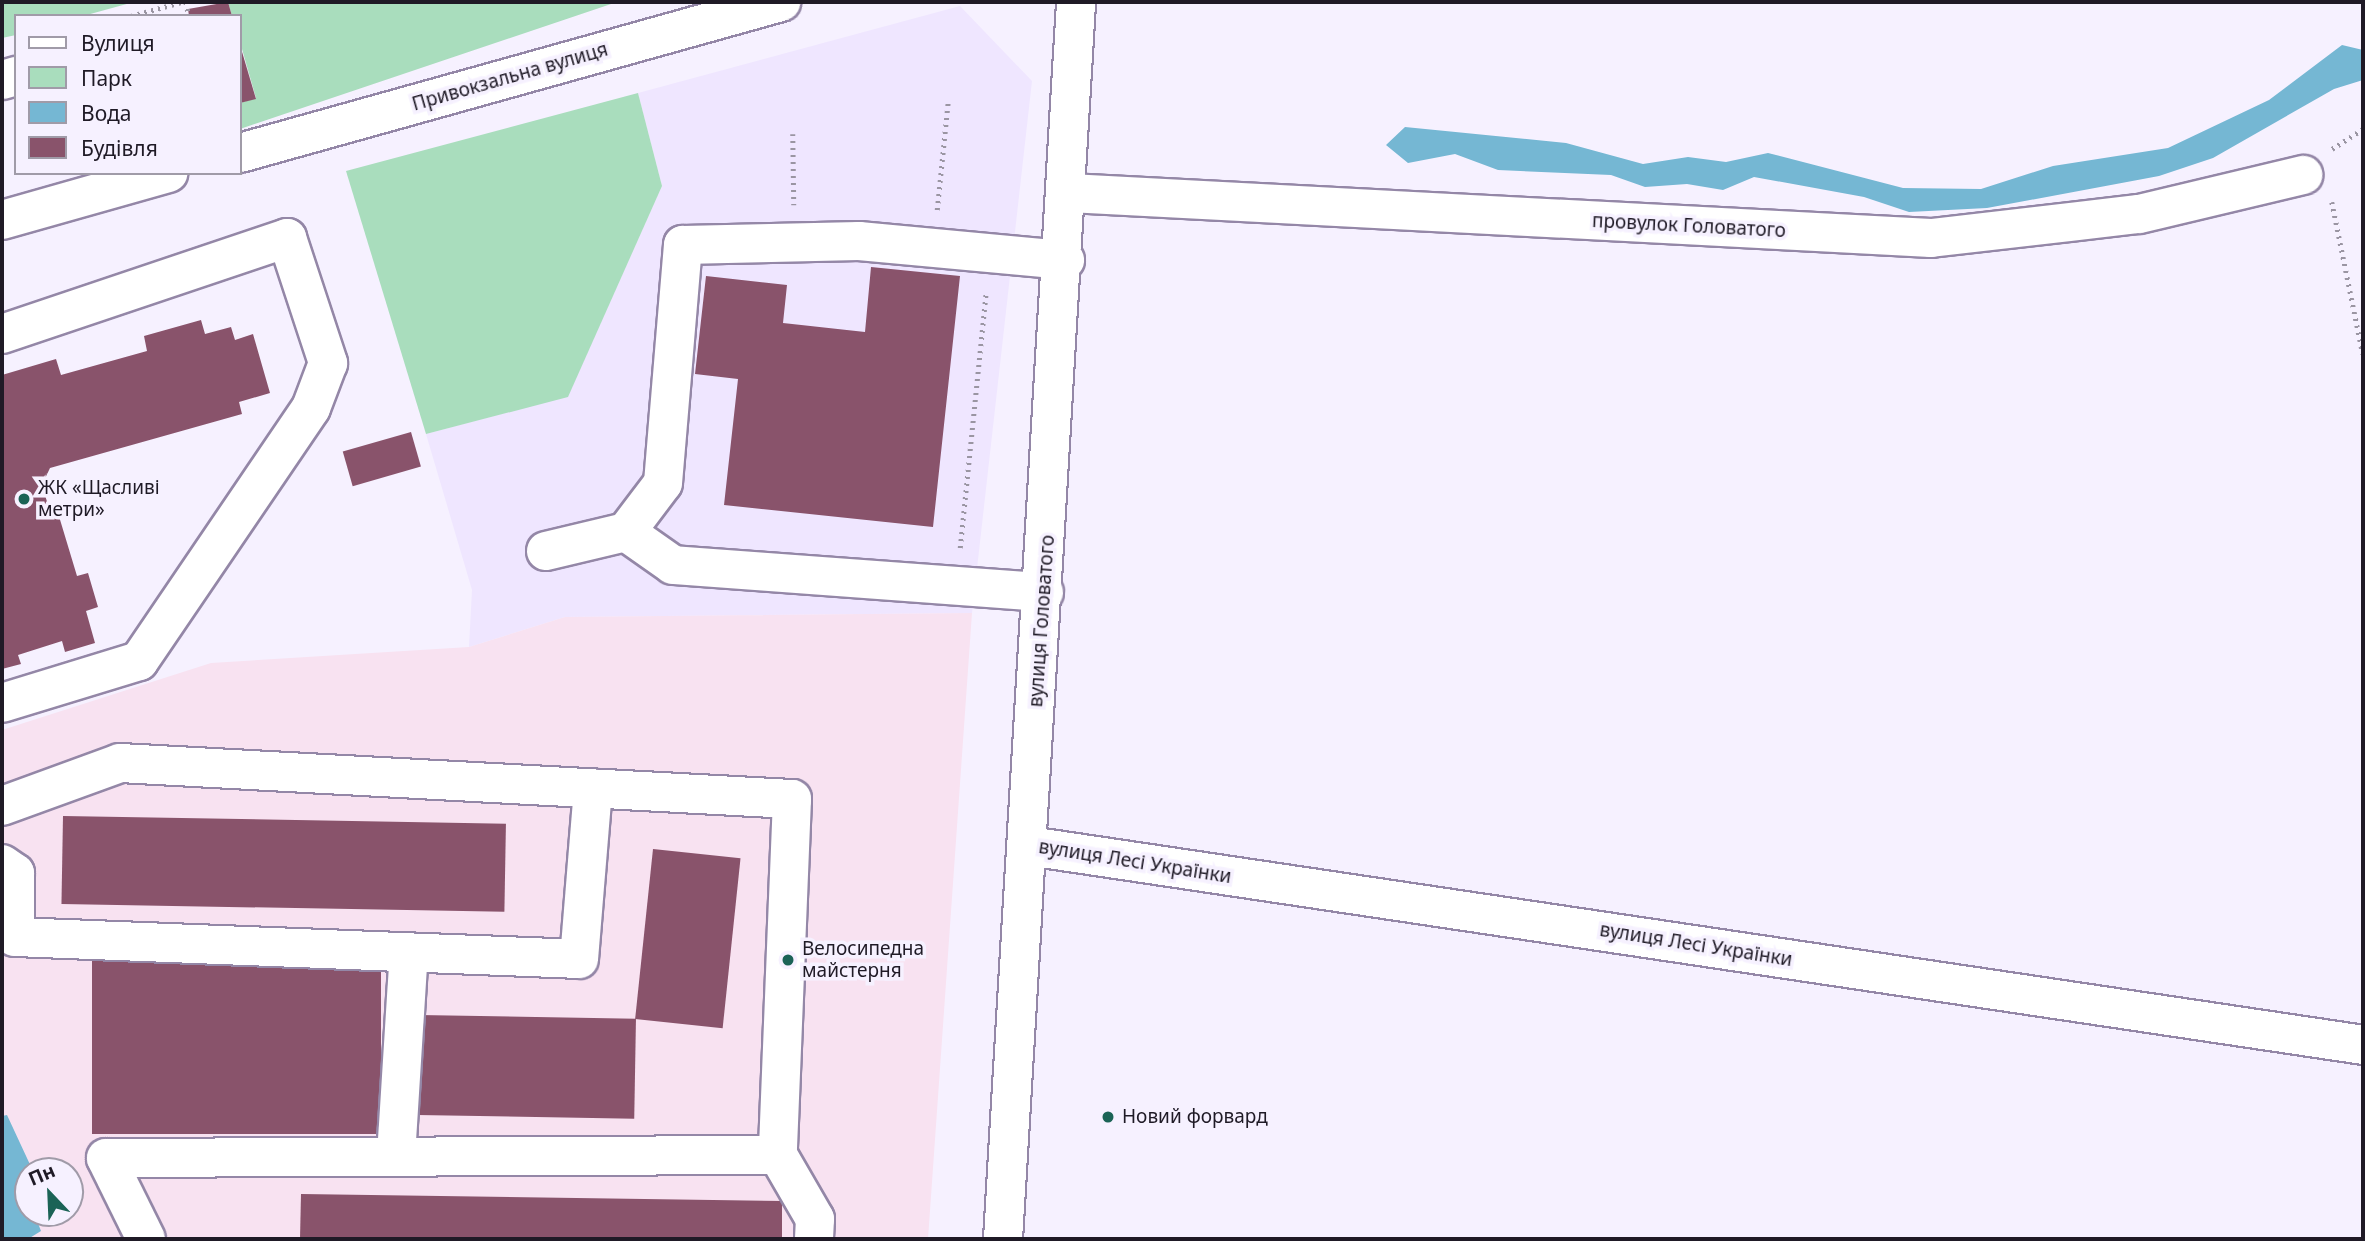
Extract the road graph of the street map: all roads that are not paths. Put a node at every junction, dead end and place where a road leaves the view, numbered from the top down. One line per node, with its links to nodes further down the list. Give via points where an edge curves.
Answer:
1 (781, 2): 3 (street, Привокзальна вулиця)
2 (1076, 2): 6 (street, вулиця Головатого)
3 (242, 152)
4 (161, 175): 7 (street)
5 (2303, 176): 6 (street, провулок Головатого, via 2139,214 1931,238)
6 (1069, 193): 8 (street, вулиця Головатого)
7 (2, 220)
8 (1065, 260): 10 (street, via 859,241 683,245 663,483); 12 (street, вулиця Головатого)
9 (2, 334): 13 (street, via 287,238 328,363 311,408 139,662)
10 (626, 532): 11 (street); 12 (street, via 673,565)
11 (546, 551)
12 (1044, 592): 16 (street, вулиця Головатого)
13 (2, 703)
14 (593, 789): 15 (street, via 120,763); 18 (street, via 579,959); 20 (street, via 792,799)
15 (2, 806)
16 (1029, 846): 19 (street, вулиця Лесі Українки); 24 (street, вулиця Головатого)
17 (2, 864): 18 (street, via 15,873 15,937)
18 (408, 952): 21 (street)
19 (2363, 1045)
20 (778, 1155): 21 (street); 23 (street, via 815,1219)
21 (396, 1156): 22 (street, via 106,1157)
22 (146, 1239)
23 (814, 1239)
24 (1003, 1239)

